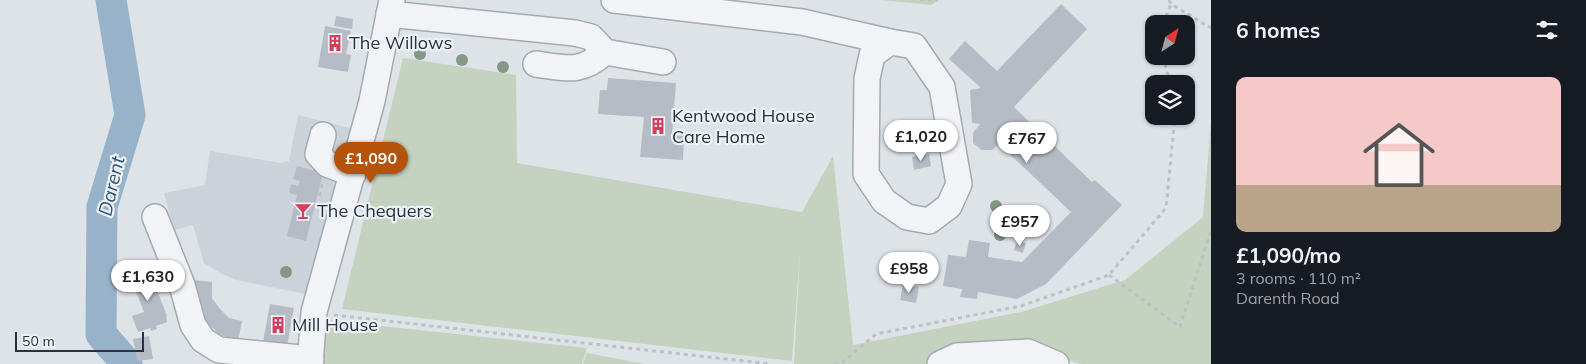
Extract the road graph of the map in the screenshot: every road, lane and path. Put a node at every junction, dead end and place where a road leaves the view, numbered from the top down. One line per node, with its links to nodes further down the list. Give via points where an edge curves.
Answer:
1 (614, 0): 8 (street, via 802,22)
2 (920, 0): 3 (path)
3 (938, 0)
4 (1170, 2): 6 (path); 7 (path)
5 (391, 7): 9 (street, via 575,33 592,37); 14 (street)
6 (1166, 15)
7 (1211, 28)
8 (890, 42): 8 (street, via 914,46 942,87 960,184 949,206 929,221 907,217 884,201 866,174 867,78 872,55)
9 (605, 52): 10 (street); 11 (street, via 592,63 575,69)
10 (663, 62)
11 (536, 64)
12 (1174, 125): 17 (path, via 1166,208)
13 (323, 135): 14 (street, via 318,154 327,164)
14 (353, 174): 18 (street, via 330,202)
15 (155, 217): 19 (street, via 182,285 193,325 203,340 219,350)
16 (1211, 230): 17 (path, via 1180,328)
17 (1110, 275): 21 (path, via 1021,306 876,334 844,362)
18 (314, 312): 19 (street); 20 (path)
19 (310, 361)
20 (771, 364)
21 (834, 364)
22 (940, 364): 23 (street, via 957,356 1028,352)
23 (1056, 364)

